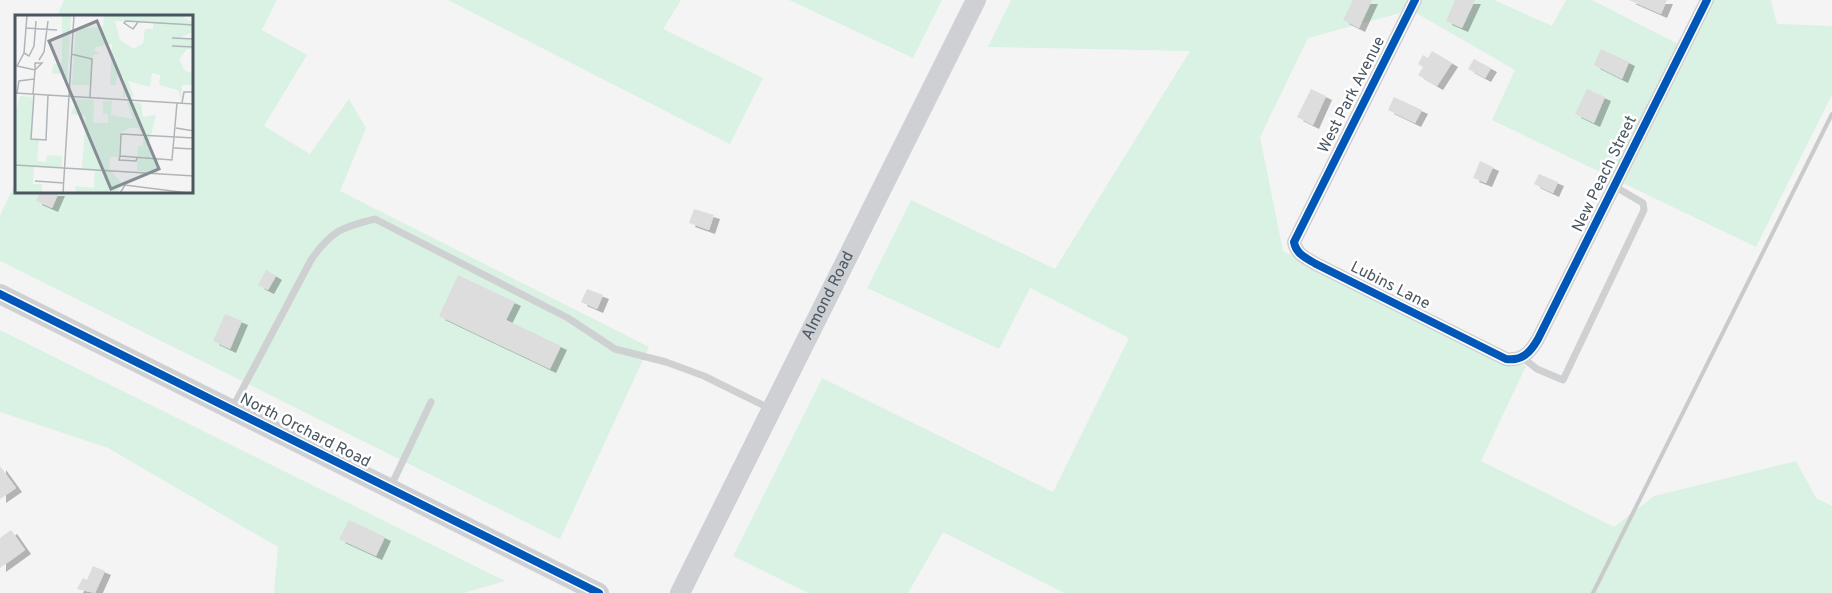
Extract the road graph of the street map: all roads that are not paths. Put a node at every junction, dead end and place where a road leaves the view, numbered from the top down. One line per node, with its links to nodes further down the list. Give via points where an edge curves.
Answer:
1 (976, 0): 9 (street, Almond Road)
2 (1415, 0): 5 (street, West Park Avenue)
3 (1707, 0): 4 (street, New Peach Street)
4 (1614, 186): 7 (street, New Peach Street, via 1538,339); 7 (lane, via 1643,203 1644,210 1563,380)
5 (1314, 202): 7 (street, Lubins Lane, via 1294,242 1301,255 1506,359)
6 (0, 294): 10 (street, North Orchard Road)
7 (1523, 358)
8 (431, 402): 11 (lane)
9 (771, 409): 10 (lane, via 704,376 615,349 568,318 375,219 342,227 324,240); 13 (street, Almond Road)
10 (232, 410): 11 (street, North Orchard Road)
11 (390, 489): 12 (street, North Orchard Road)
12 (599, 593)
13 (680, 593)

